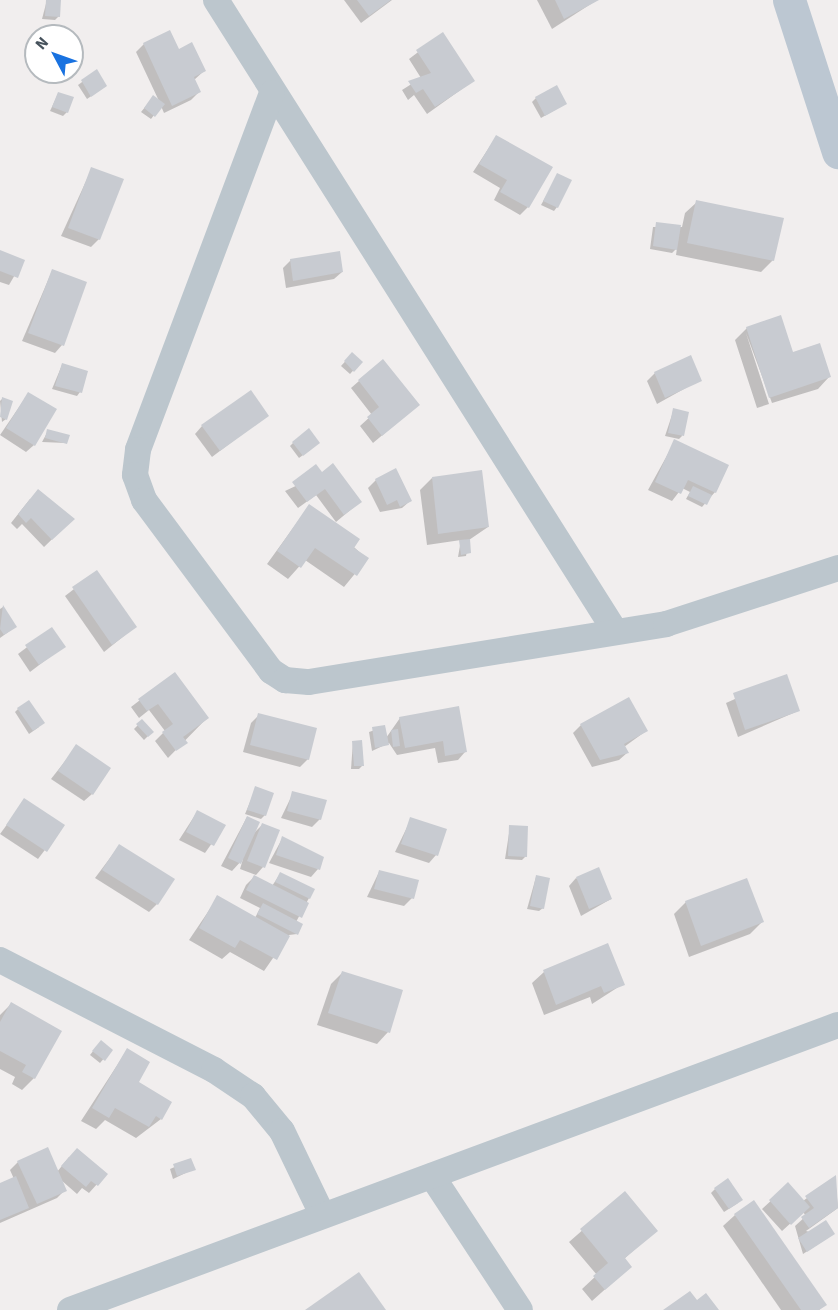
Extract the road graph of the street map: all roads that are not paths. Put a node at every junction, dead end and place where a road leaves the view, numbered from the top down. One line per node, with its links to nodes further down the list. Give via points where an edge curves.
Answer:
1 (216, 0): 3 (street)
2 (789, 0): 4 (main road)
3 (272, 93): 6 (street, via 436,343); 6 (street, via 138,450 135,475 144,500 257,655 285,680 309,682)
4 (838, 152)
5 (838, 568): 6 (street, via 714,610)
6 (615, 631)
7 (0, 960): 10 (street, via 214,1070 253,1096 282,1131)
8 (838, 1025): 9 (street)
9 (432, 1176): 10 (street); 12 (street)
10 (322, 1214): 11 (street)
11 (70, 1310)
12 (520, 1310)

